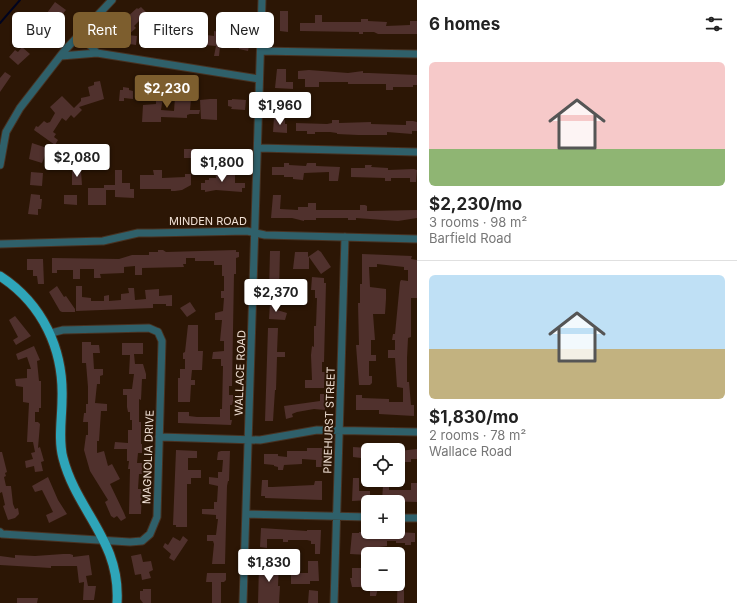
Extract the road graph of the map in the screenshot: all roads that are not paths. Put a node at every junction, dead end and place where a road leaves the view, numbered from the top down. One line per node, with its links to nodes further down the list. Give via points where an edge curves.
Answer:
1 (112, 0): 3 (street)
2 (262, 0): 6 (street, WALLACE ROAD)
3 (101, 12)
4 (73, 42): 9 (street)
5 (93, 48): 7 (street)
6 (261, 51): 8 (street); 10 (street, WALLACE ROAD)
7 (97, 53): 9 (street); 10 (street)
8 (417, 54)
9 (61, 56): 13 (street, via 12,121 6,132)
10 (259, 79): 11 (street, WALLACE ROAD)
11 (258, 148): 12 (street); 14 (street, WALLACE ROAD)
12 (417, 152)
13 (0, 165)
14 (255, 232): 15 (street, MINDEN ROAD); 17 (street, MINDEN ROAD, via 152,232 103,241); 23 (street, WALLACE ROAD)
15 (345, 237): 16 (street, MINDEN ROAD); 20 (street, PINEHURST STREET)
16 (417, 239)
17 (0, 244)
18 (0, 276): 19 (main road, via 24,297)
19 (51, 334): 22 (street, MAGNOLIA DRIVE, via 63,330 160,329 162,341); 30 (main road, via 60,362 62,381 63,457 73,484)
20 (339, 430): 21 (street); 23 (street, via 317,430); 25 (street, PINEHURST STREET)
21 (417, 432)
22 (159, 437): 23 (street); 30 (street, MAGNOLIA DRIVE, via 157,517 154,526 142,541)
23 (248, 440): 24 (street, WALLACE ROAD)
24 (246, 514): 25 (street); 32 (street, WALLACE ROAD)
25 (337, 516): 26 (street); 33 (street, PINEHURST STREET)
26 (361, 517)
27 (405, 518): 28 (street)
28 (417, 518)
29 (0, 532): 30 (street)
30 (104, 540): 31 (main road, via 114,563 118,586)
31 (117, 603)
32 (243, 603)
33 (334, 603)

